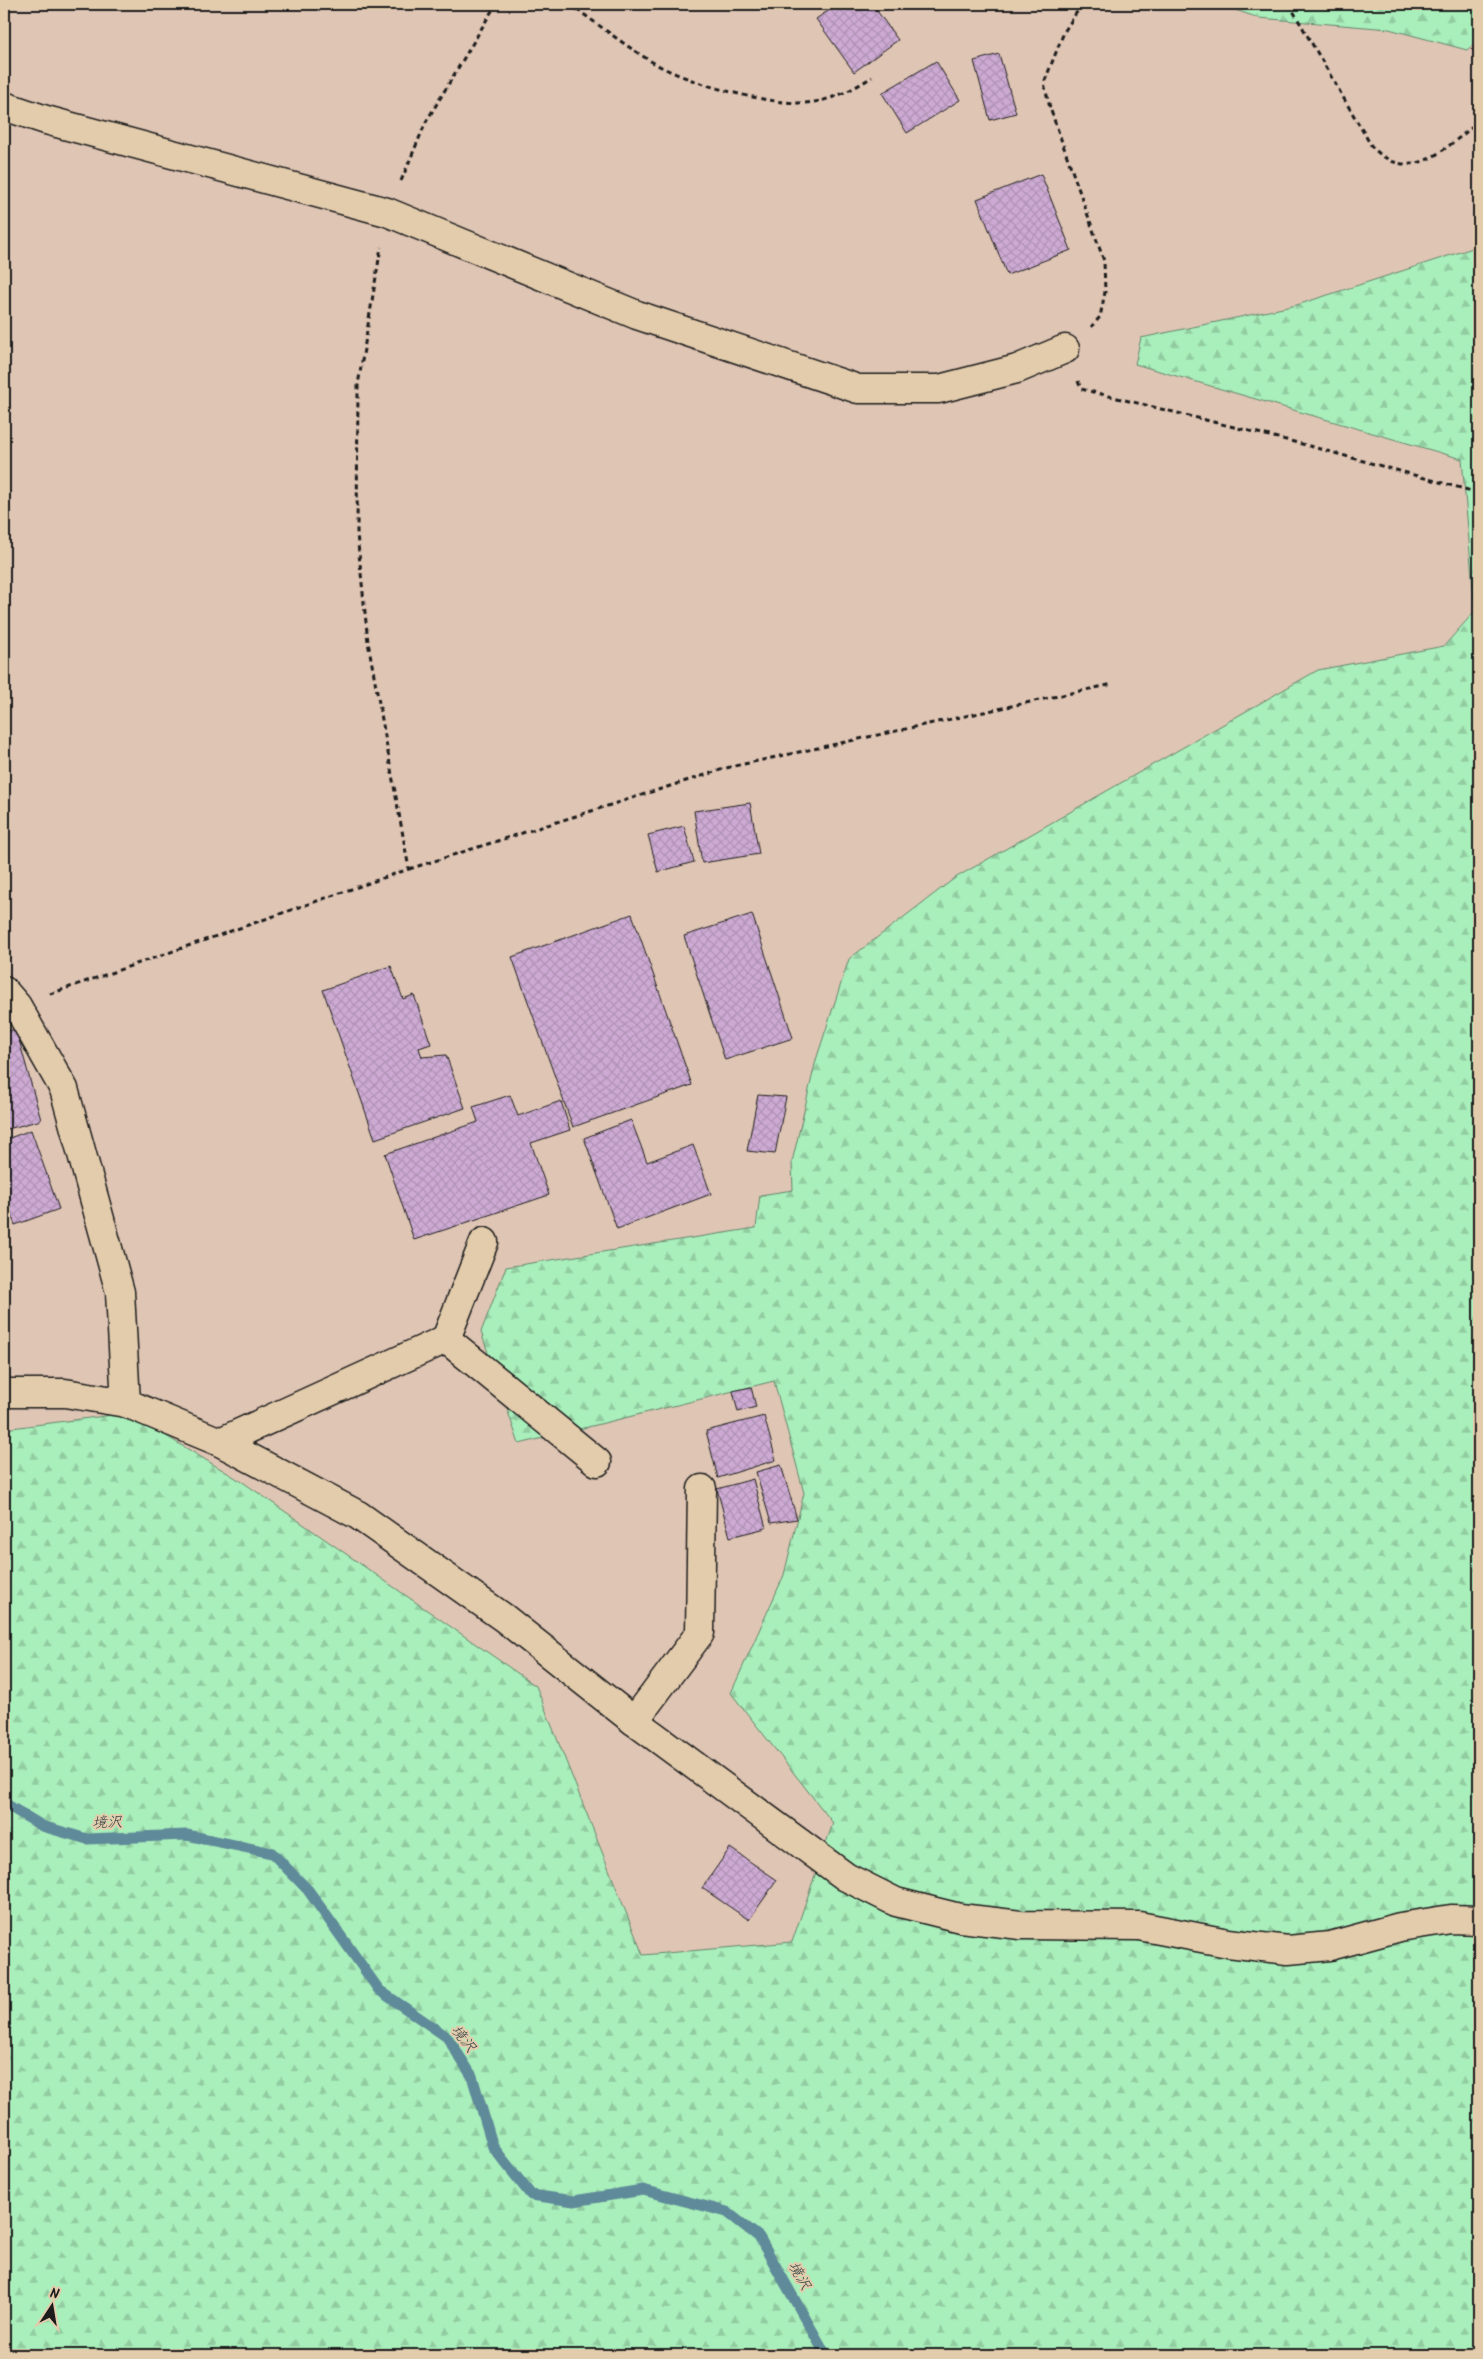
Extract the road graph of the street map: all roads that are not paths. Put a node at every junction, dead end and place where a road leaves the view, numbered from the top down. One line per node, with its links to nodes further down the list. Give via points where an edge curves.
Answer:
1 (4, 106): 2 (street, via 387,212 637,315 858,389 939,389 1018,369)
2 (1065, 349)
3 (10, 998): 7 (street, via 64,1089 120,1292)
4 (484, 1242): 5 (street)
5 (446, 1339): 8 (street); 9 (street)
6 (4, 1393): 7 (street, via 65,1393)
7 (126, 1403): 8 (street)
8 (220, 1442): 11 (street, via 358,1515 504,1618)
9 (597, 1462)
10 (702, 1489): 11 (street, via 700,1633)
11 (634, 1721): 12 (street, via 846,1877 896,1902 960,1918 1021,1925 1139,1926 1228,1943 1288,1950 1330,1946 1409,1925 1451,1918)
12 (1479, 1920)

